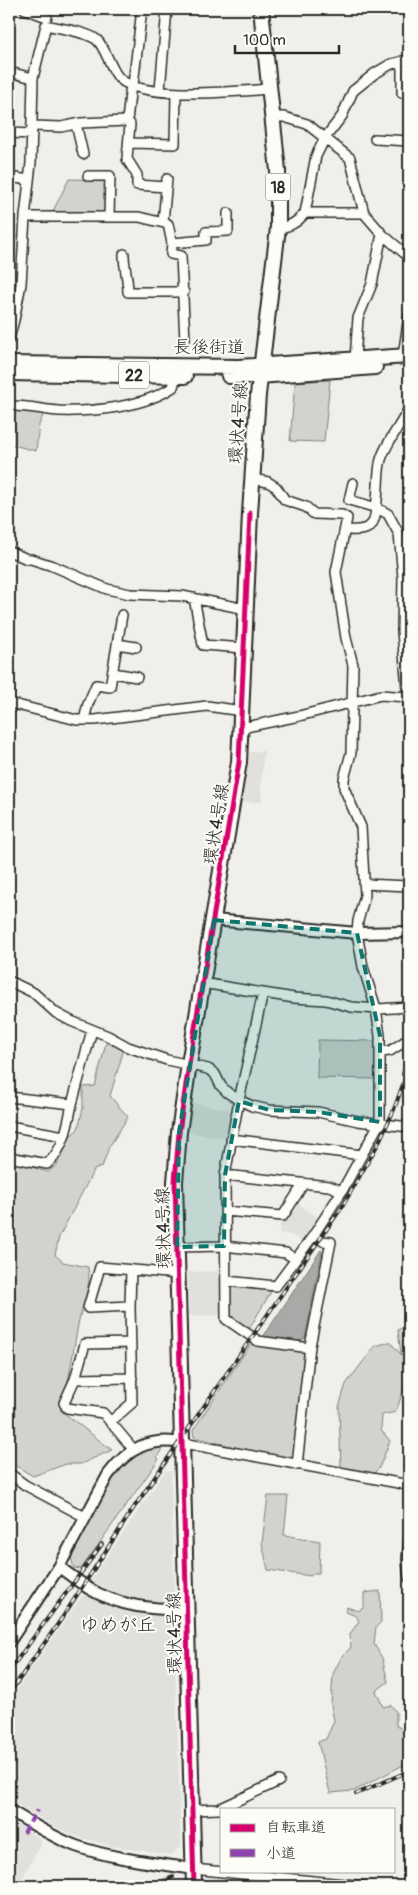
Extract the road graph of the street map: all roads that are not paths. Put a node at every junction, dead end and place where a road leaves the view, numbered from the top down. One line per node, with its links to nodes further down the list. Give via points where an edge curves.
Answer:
1 (25, 9): 5 (street)
2 (142, 9): 9 (street)
3 (167, 9): 11 (street)
4 (261, 9): 10 (main road, 環状4号線 / 18)
5 (47, 17): 8 (street); 9 (street, via 98,40 120,79)
6 (405, 61): 13 (street, via 402,93); 19 (street, via 391,64 353,91 342,116)
7 (9, 72): 8 (street)
8 (33, 78): 17 (street)
9 (132, 85): 11 (street); 15 (street)
10 (270, 89): 12 (street); 14 (main road, 環状4号線 / 18)
11 (160, 90): 12 (street)
12 (176, 93): 22 (street, via 176,144)
13 (409, 93)
14 (273, 117): 19 (street, via 307,124); 33 (main road, 環状4号線 / 18, via 278,171)
15 (127, 121): 16 (street); 22 (street, via 130,124)
16 (76, 124): 17 (street); 23 (street)
17 (33, 130): 18 (street); 26 (street)
18 (9, 133)
19 (325, 138): 28 (street, via 313,167); 29 (street, via 350,158)
20 (374, 139): 21 (street)
21 (409, 141)
22 (129, 143): 32 (street, via 127,159 137,175 137,184 166,183)
23 (83, 154)
24 (88, 176): 30 (street, via 110,176)
25 (9, 177): 26 (street)
26 (29, 180): 31 (street)
27 (228, 213): 35 (street, via 228,231 206,232 206,240)
28 (305, 213): 29 (street); 33 (street, via 292,225)
29 (364, 214): 34 (street)
30 (109, 216): 31 (street); 32 (street)
31 (25, 217): 40 (street, via 21,284)
32 (163, 222): 35 (street, via 168,224)
33 (278, 228): 45 (main road, 環状4号線 / 18)
34 (382, 234): 37 (street); 42 (street, via 372,284 358,318)
35 (172, 243): 38 (street, via 171,254 181,256)
36 (124, 254): 38 (street, via 128,292)
37 (409, 257)
38 (184, 292): 41 (street)
39 (409, 316): 43 (street)
40 (9, 339)
41 (185, 341)
42 (355, 359): 43 (main road, 長後街道 / 22); 45 (main road, 長後街道 / 22)
43 (407, 359): 45 (main road, 長後街道 / 22)
44 (9, 364): 45 (main road, 長後街道 / 22)
45 (260, 371): 47 (main road, 長後街道 / 22); 50 (main road, 環状4号線 / 18)
46 (9, 374): 47 (main road, 長後街道 / 22)
47 (176, 376): 48 (street, via 173,387 165,392 129,405 67,411)
48 (9, 406)
49 (409, 408): 52 (street, via 380,461)
50 (253, 479): 53 (street, via 268,482 285,500 306,507 314,514 347,518); 56 (main road, 環状4号線 / 18)
51 (353, 483): 52 (street, via 348,500)
52 (377, 508): 53 (street, via 371,525 359,530); 58 (street, via 388,514 399,534)
53 (345, 530): 65 (street, via 336,572 353,666)
54 (9, 551): 55 (street, via 107,589 130,594)
55 (194, 598): 56 (street); 61 (street, via 203,645)
56 (246, 609): 61 (main road, 環状4号線 / 18)
57 (122, 614): 59 (street)
58 (405, 620): 64 (street)
59 (117, 644): 60 (street); 62 (street)
60 (136, 647)
61 (244, 648): 67 (main road, 環状4号線 / 18)
62 (113, 673): 63 (street); 69 (street, via 110,687 96,685)
63 (137, 677)
64 (407, 697): 65 (street, via 381,695); 68 (street)
65 (352, 702): 70 (street); 71 (street, via 351,753 344,788 361,827)
66 (9, 703): 69 (street)
67 (242, 711): 69 (street, via 207,706); 70 (main road, 環状4号線 / 18)
68 (409, 711)
69 (84, 720)
70 (241, 728): 73 (main road, 環状4号線 / 18, via 235,792)
71 (364, 884): 72 (street); 75 (street, via 365,895)
72 (409, 886)
73 (214, 920): 75 (street); 77 (main road, 環状4号線 / 18)
74 (409, 932): 75 (street)
75 (357, 933): 80 (street, via 363,967)
76 (9, 981): 81 (street, via 34,993 63,1017)
77 (202, 983): 78 (street); 84 (main road, 環状4号線 / 18)
78 (264, 993): 80 (street); 86 (street)
79 (409, 1007): 80 (street)
80 (376, 1008): 83 (street)
81 (92, 1030): 84 (street, via 128,1047); 87 (street)
82 (409, 1041): 83 (street)
83 (381, 1052): 88 (street)
84 (189, 1064): 86 (street, via 212,1072 224,1089); 101 (main road, 環状4号線 / 18, via 175,1182)
85 (9, 1097): 87 (street)
86 (239, 1100): 88 (street, via 269,1110 318,1112 358,1121); 92 (street)
87 (72, 1104): 91 (street)
88 (380, 1122): 90 (street); 93 (street)
89 (9, 1126): 91 (street)
90 (409, 1128)
91 (64, 1136): 94 (street, via 48,1164)
92 (231, 1139): 93 (street); 95 (street)
93 (362, 1155): 97 (street)
94 (9, 1157)
95 (225, 1175): 96 (street); 98 (street)
96 (304, 1183): 97 (street); 98 (street, via 284,1216)
97 (342, 1191): 99 (street)
98 (225, 1211): 100 (street)
99 (313, 1236): 102 (street); 108 (street, via 323,1242 331,1242)
100 (224, 1246): 101 (street); 102 (street, via 286,1253); 105 (street)
101 (177, 1247): 104 (main road, 環状4号線 / 18)
102 (295, 1259): 105 (street, via 276,1286)
103 (131, 1270): 104 (street); 106 (street); 106 (street, via 100,1267 88,1308)
104 (178, 1274): 112 (main road, 環状4号線 / 18)
105 (226, 1281): 108 (street, via 226,1319 258,1340)
106 (130, 1306): 107 (street)
107 (130, 1343): 109 (street); 110 (street, via 85,1344)
108 (310, 1348): 114 (street)
109 (132, 1378): 110 (street); 111 (street, via 132,1403)
110 (75, 1379): 111 (street, via 64,1403 67,1408 103,1413)
111 (110, 1422): 113 (street)
112 (182, 1443): 113 (street, via 157,1441); 114 (street); 121 (main road, 環状4号線 / 18)
113 (133, 1450): 117 (street, via 115,1465)
114 (296, 1465): 116 (street)
115 (9, 1472): 117 (street, via 25,1485)
116 (409, 1485)
117 (85, 1517): 119 (street)
118 (409, 1537): 120 (street)
119 (60, 1567): 121 (street, via 88,1588 120,1602 148,1609); 122 (street)
120 (409, 1578)
121 (187, 1610): 127 (main road, 環状4号線 / 18)
122 (9, 1642)
123 (279, 1781): 124 (street)
124 (222, 1808)
125 (220, 1809): 127 (street)
126 (9, 1810): 128 (street, via 52,1836 78,1846 110,1855)
127 (192, 1810): 128 (main road, 環状4号線 / 18)
128 (193, 1869): 129 (street); 131 (main road, 環状4号線 / 18)
129 (280, 1882): 130 (street)
130 (312, 1883): 132 (street)
131 (194, 1886)
132 (364, 1886)

